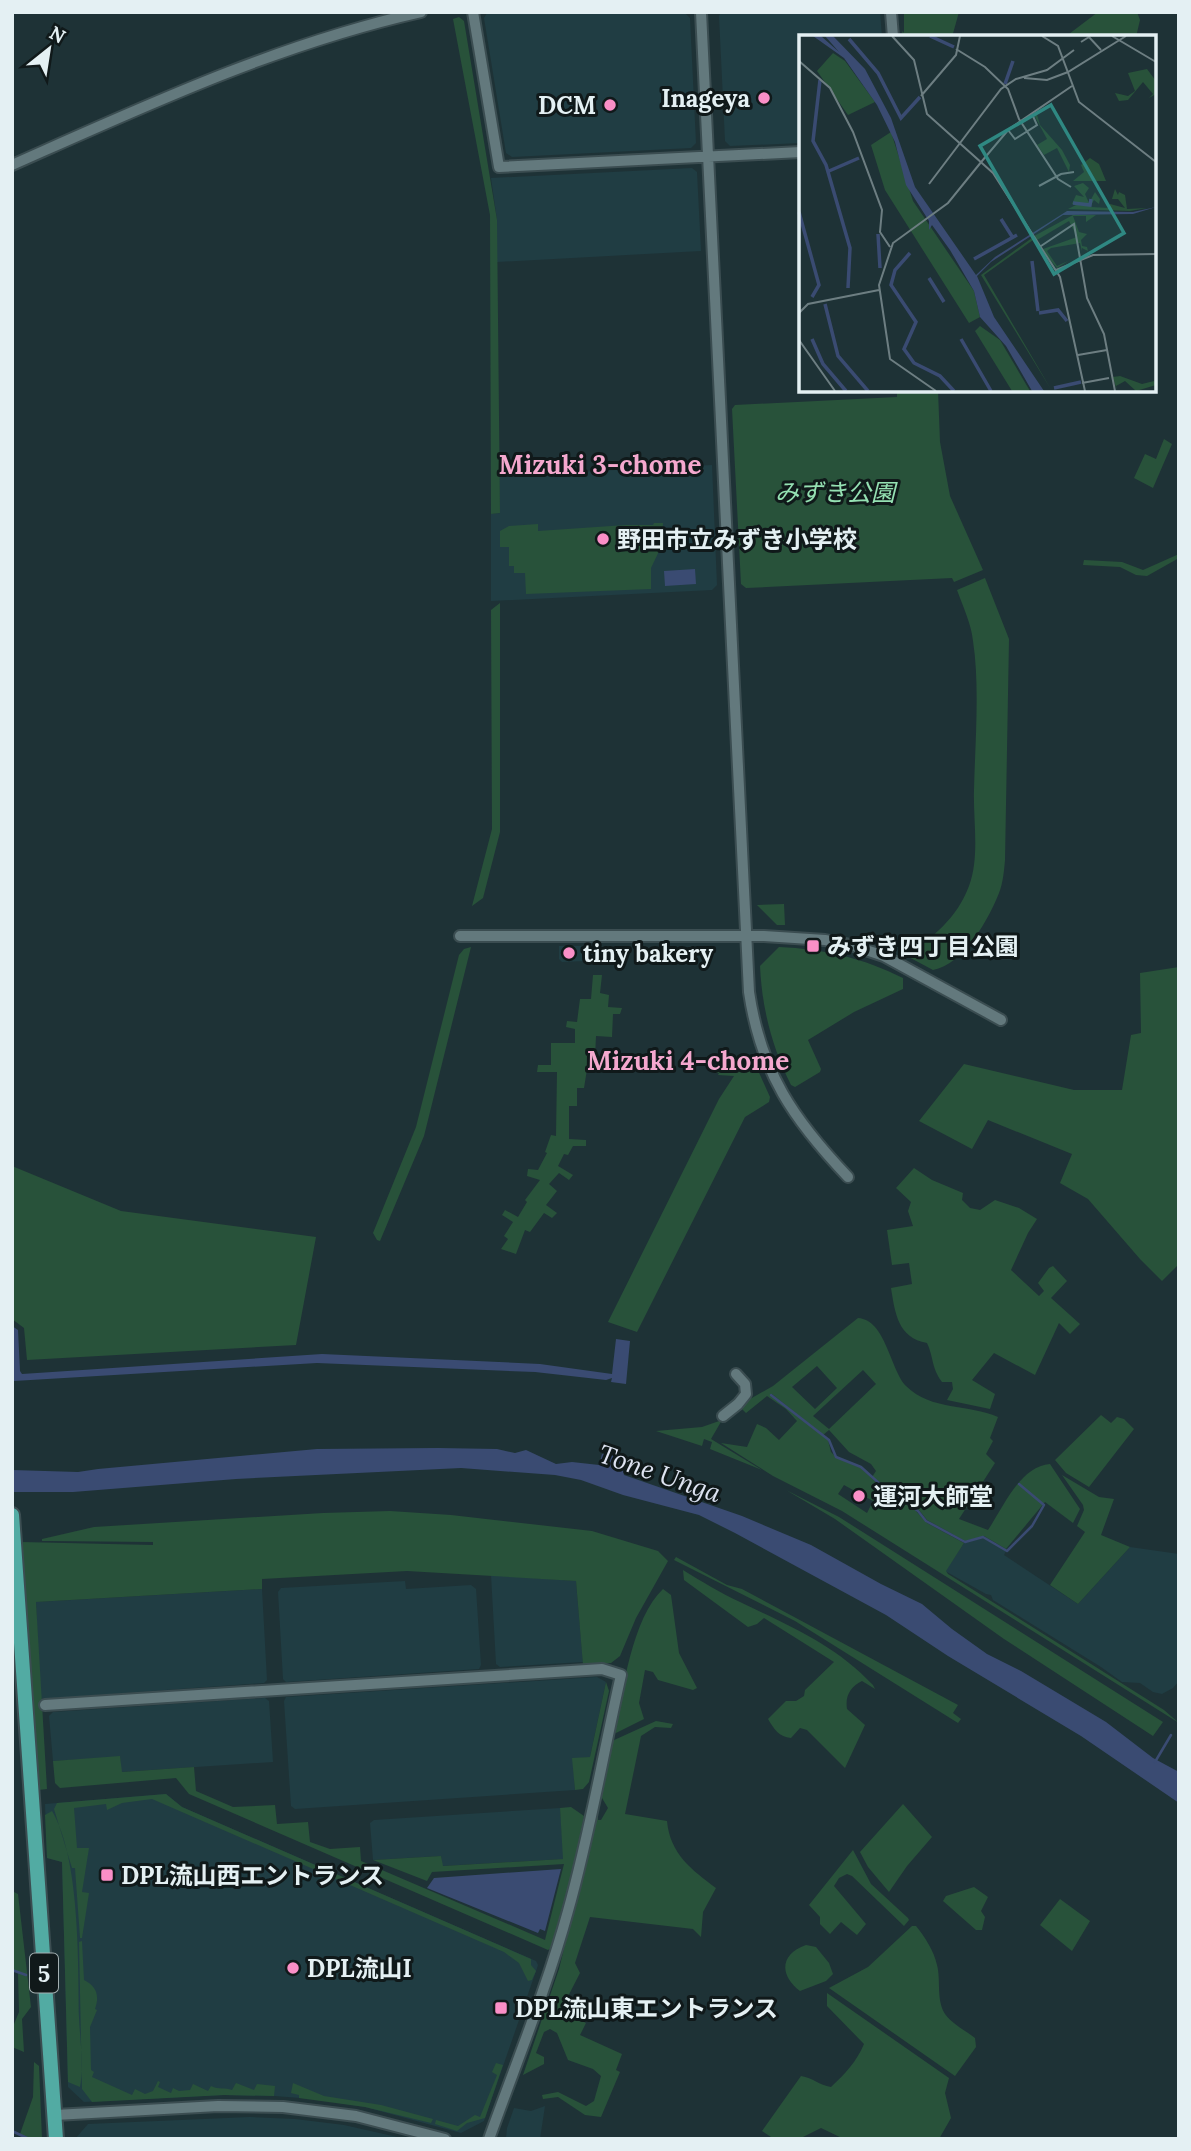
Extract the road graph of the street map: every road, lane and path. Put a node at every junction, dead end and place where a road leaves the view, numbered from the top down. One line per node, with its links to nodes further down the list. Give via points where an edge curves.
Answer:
1 (421, 12): 8 (street, via 297,47 185,89)
2 (473, 12): 7 (street, via 499,167)
3 (701, 12): 7 (street)
4 (891, 12): 5 (street)
5 (893, 35)
6 (799, 152): 7 (street)
7 (709, 157): 10 (street)
8 (12, 164)
9 (460, 936): 10 (street)
10 (746, 936): 11 (street, via 825,940 868,950); 12 (street, via 753,1020 775,1082 804,1128)
11 (1001, 1020)
12 (848, 1177)
13 (736, 1374): 14 (street, via 745,1384 746,1394)
14 (723, 1416)
15 (12, 1515): 17 (main road, 5)
16 (46, 1705): 20 (street, via 601,1669 621,1675 567,1914)
17 (55, 2115): 18 (main road, 5); 19 (street, via 283,2107 356,2116)
18 (56, 2139)
19 (445, 2139)
20 (489, 2139)

